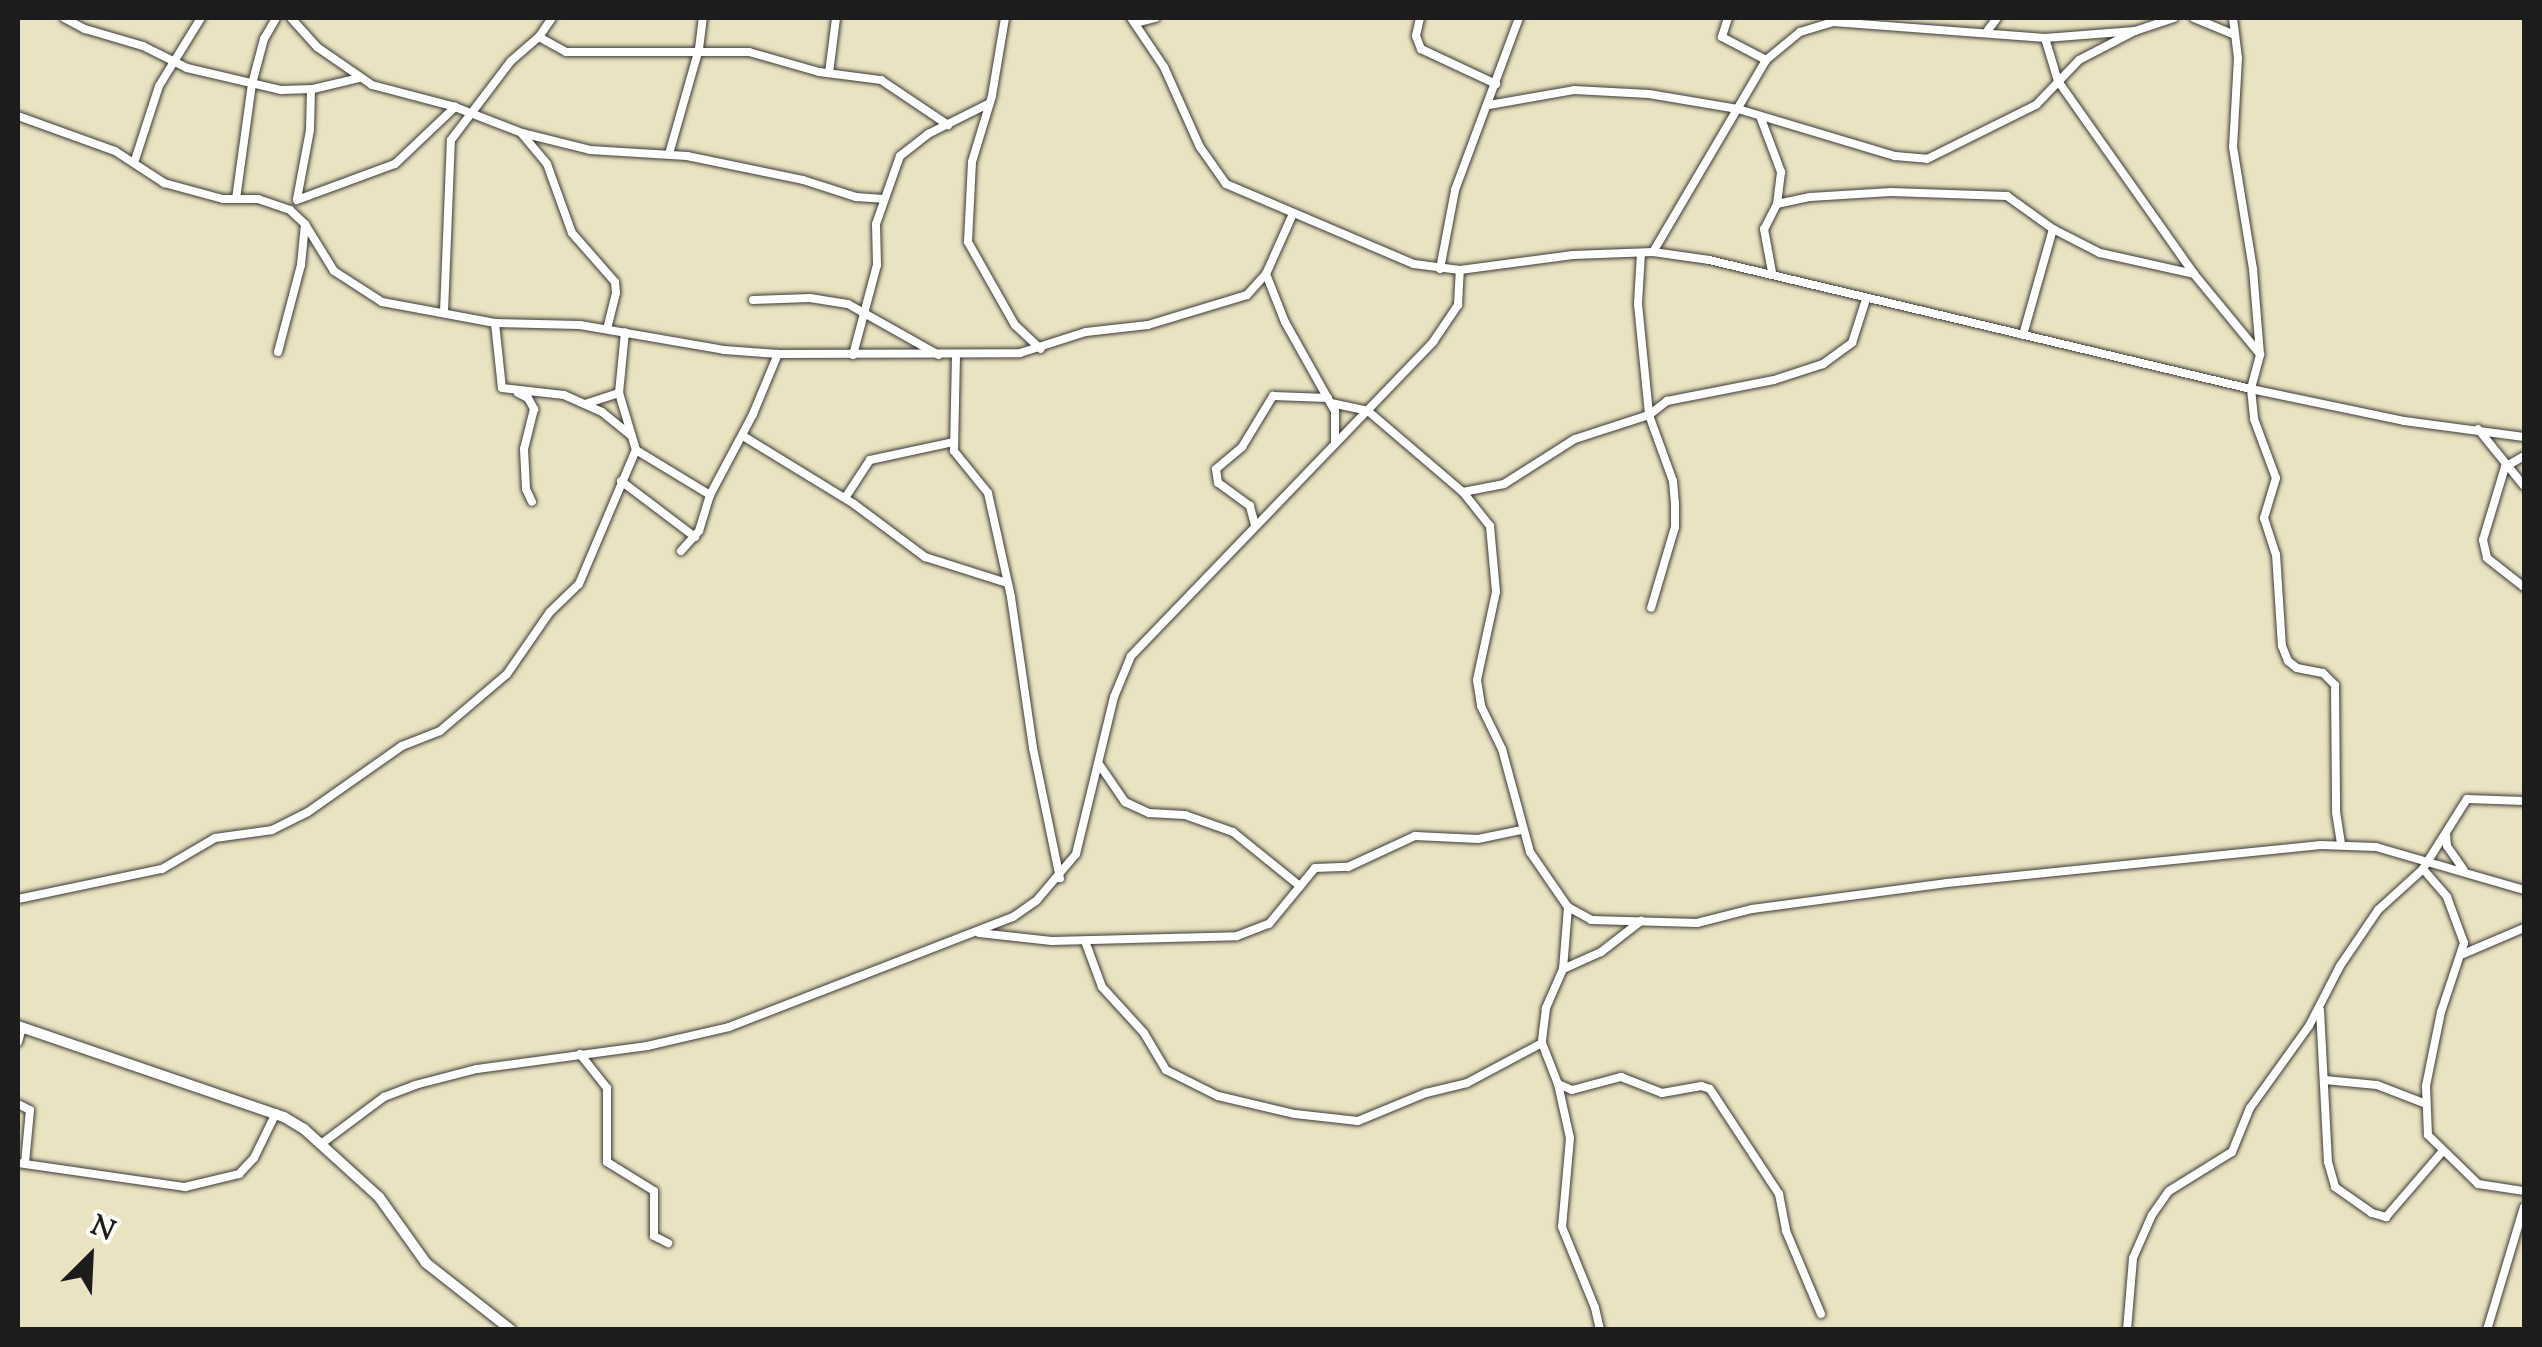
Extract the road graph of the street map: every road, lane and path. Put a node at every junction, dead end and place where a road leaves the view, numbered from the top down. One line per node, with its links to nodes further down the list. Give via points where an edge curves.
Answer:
1 (64, 18): 25 (street)
2 (200, 18): 25 (street)
3 (276, 18): 29 (street)
4 (291, 18): 27 (street)
5 (552, 18): 21 (street)
6 (703, 18): 23 (street)
7 (836, 18): 26 (street)
8 (1005, 18): 32 (street)
9 (1156, 18): 17 (street)
10 (1420, 18): 30 (street, via 1421,49)
11 (1520, 18): 30 (street)
12 (1728, 18): 24 (street, via 1722,37)
13 (1997, 18): 18 (street)
14 (2174, 18): 19 (street)
15 (2194, 18): 20 (street)
16 (2232, 18): 20 (street)
17 (1133, 20): 48 (street, via 1215,173)
18 (1988, 30): 22 (street); 24 (street, via 1833,22 1788,38)
19 (2135, 31): 22 (street); 28 (street, via 2078,60)
20 (2235, 35): 71 (street, via 2233,147)
21 (539, 37): 23 (street, via 566,52); 36 (street, via 511,61)
22 (2045, 38): 28 (street)
23 (700, 48): 26 (street, via 749,52); 41 (street)
24 (1766, 60): 35 (street)
25 (172, 61): 29 (street); 42 (street)
26 (829, 73): 39 (street, via 889,82)
27 (359, 78): 31 (street); 34 (street)
28 (2058, 81): 38 (street, via 2036,105 1927,159 1895,156); 57 (street)
29 (252, 84): 31 (street); 43 (street)
30 (1496, 84): 33 (street)
31 (311, 89): 45 (street)
32 (988, 104): 39 (street); 66 (street, via 972,162 968,242 1016,325)
33 (1488, 105): 35 (street, via 1574,90); 53 (street, via 1453,197)
34 (455, 107): 36 (street); 45 (street, via 395,164)
35 (1738, 109): 38 (street); 51 (street)
36 (474, 114): 40 (street); 61 (street, via 449,146)
37 (18, 116): 42 (street)
38 (1760, 116): 46 (street, via 1780,162)
39 (948, 125): 44 (street, via 900,156)
40 (522, 133): 41 (street, via 590,150); 63 (street, via 547,164 572,233 614,282)
41 (669, 154): 44 (street)
42 (135, 160): 43 (street, via 164,184)
43 (236, 199): 47 (street, via 258,199)
44 (883, 199): 60 (street, via 877,265)
45 (297, 200): 47 (street)
46 (1777, 204): 50 (street, via 1891,192 2007,196); 55 (street, via 1764,229)
47 (294, 214): 49 (street)
48 (1292, 216): 53 (street); 56 (street)
49 (305, 224): 61 (street, via 334,271 368,296); 67 (street)
50 (2054, 230): 57 (street, via 2100,253); 65 (street)
51 (1653, 252): 52 (street); 55 (street)
52 (1641, 253): 54 (street); 79 (street, via 1638,304)
53 (1440, 270): 54 (street)
54 (1460, 270): 78 (street, via 1460,298 1448,324)
55 (1772, 272): 58 (street)
56 (1266, 274): 66 (street, via 1238,300 1148,326 1086,332); 76 (street)
57 (2194, 274): 71 (street)
58 (1866, 299): 65 (street); 79 (street, via 1852,343 1823,364 1670,400)
59 (753, 300): 60 (street, via 832,299)
60 (863, 309): 69 (street); 72 (street)
61 (444, 312): 62 (street)
62 (495, 323): 63 (street); 74 (street, via 498,382)
63 (606, 329): 64 (street)
64 (625, 332): 68 (street); 75 (street)
65 (2023, 334): 73 (street)
66 (1042, 348): 70 (street)
67 (278, 352)
68 (778, 354): 72 (street); 82 (street)
69 (940, 355): 70 (street); 72 (street)
70 (956, 355): 84 (street)
71 (2260, 355): 73 (street)
72 (854, 356)
73 (2251, 389): 80 (street); 105 (street, via 2254,419 2275,464 2264,518 2276,554 2282,646 2298,668 2324,673 2335,685)
74 (518, 393): 77 (street, via 552,390); 94 (street, via 534,409 524,449)
75 (619, 393): 77 (street); 81 (street)
76 (1330, 400): 78 (street); 85 (street); 95 (street, via 1273,396 1242,447 1216,469 1218,484 1250,506)
77 (586, 404): 81 (street)
78 (1368, 411): 85 (street); 91 (street)
79 (1649, 416): 91 (street, via 1575,439 1504,484); 100 (street, via 1676,504)
80 (2478, 430): 83 (street); 88 (street)
81 (632, 436): 86 (street)
82 (743, 436): 92 (street); 93 (street)
83 (2524, 438)
84 (952, 442): 93 (street, via 870,460); 98 (street, via 988,493)
85 (1335, 444): 95 (street)
86 (636, 450): 89 (street); 92 (street)
87 (2524, 456): 88 (street)
88 (2505, 466): 90 (street); 99 (street, via 2484,540 2487,558)
89 (622, 482): 96 (street); 111 (street, via 579,584 550,612 507,674 440,731 402,746 272,830 215,838 162,869)
90 (2524, 486)
91 (1463, 492): 103 (street, via 1493,536 1496,592 1478,693 1502,749)
92 (710, 495): 96 (street)
93 (845, 498): 98 (street, via 925,557)
94 (532, 502)
95 (1256, 526): 101 (street, via 1132,656 1114,697)
96 (694, 538): 97 (street)
97 (681, 551)
98 (1007, 582): 108 (street)
99 (2524, 587)
100 (1651, 608)
101 (1099, 764): 108 (street, via 1076,854); 109 (street, via 1126,802 1148,813 1185,815 1228,829)
102 (2524, 801): 104 (street, via 2467,799)
103 (1522, 830): 109 (street, via 1478,839 1415,836 1348,867 1315,868); 112 (street)
104 (2446, 834): 106 (street); 107 (street)
105 (2341, 844): 106 (street, via 2376,847); 113 (street, via 1947,883 1752,909 1697,923)
106 (2426, 865): 107 (street); 117 (street, via 2456,913); 119 (street, via 2378,910)
107 (2466, 873): 110 (street)
108 (1060, 878): 115 (street, via 1013,917)
109 (1300, 886): 116 (street, via 1269,924 1237,936)
110 (2524, 890)
111 (18, 899)
112 (1568, 907): 113 (street, via 1590,920); 118 (street)
113 (1642, 920): 118 (street, via 1601,952)
114 (2524, 928): 117 (street)
115 (975, 933): 116 (street); 123 (street, via 730,1027)
116 (1084, 940): 122 (street, via 1102,987 1144,1033 1166,1070 1218,1096 1325,1121 1358,1121 1467,1083)
117 (2462, 954): 126 (street, via 2442,1012)
118 (1563, 969): 122 (street, via 1546,1008)
119 (2320, 1006): 124 (street); 139 (street, via 2256,1099 2232,1152 2169,1191 2152,1215 2133,1258)
120 (20, 1027): 121 (street); 128 (street)
121 (18, 1042)
122 (1542, 1043): 125 (street)
123 (580, 1054): 129 (street, via 415,1085 384,1098); 134 (street, via 606,1088 607,1162 654,1192 654,1236)
124 (2325, 1080): 126 (street, via 2378,1085); 130 (street, via 2332,1183 2362,1208 2380,1217 2391,1214)
125 (1558, 1084): 135 (street, via 1572,1090 1621,1077 1662,1092 1701,1086 1713,1092 1779,1194 1786,1231); 138 (street, via 1570,1138 1562,1227)
126 (2424, 1103): 130 (street, via 2428,1135)
127 (18, 1104): 131 (street, via 30,1110)
128 (276, 1114): 129 (street); 131 (street, via 248,1167 186,1187)
129 (320, 1144): 137 (street, via 379,1197 426,1263)
130 (2442, 1152): 132 (street, via 2478,1184)
131 (22, 1163)
132 (2524, 1192)
133 (2524, 1207): 136 (street)
134 (668, 1242)
135 (1821, 1314)
136 (2489, 1329)
137 (511, 1330)
138 (1600, 1330)
139 (2128, 1330)

